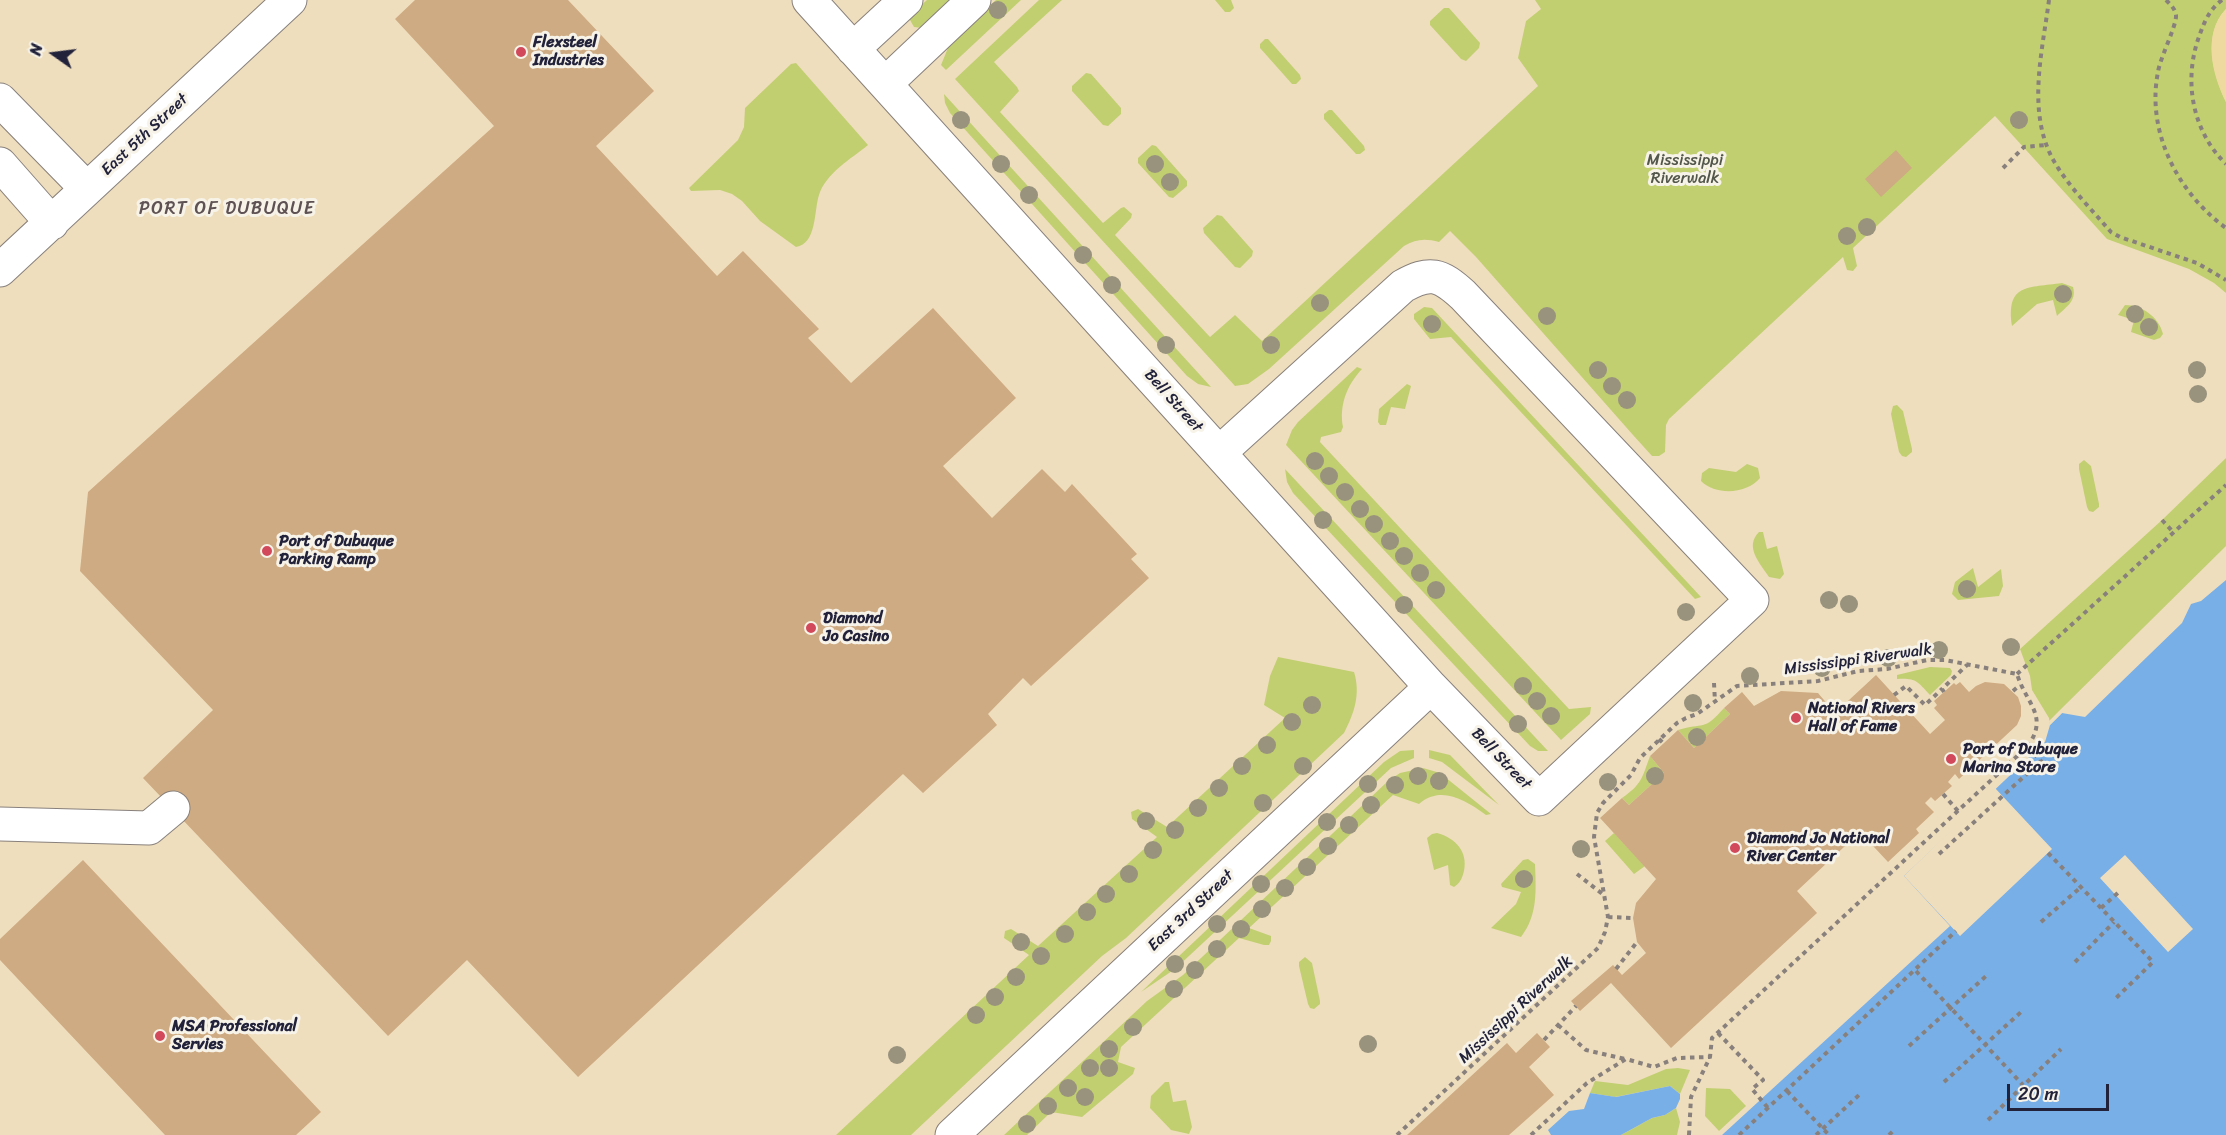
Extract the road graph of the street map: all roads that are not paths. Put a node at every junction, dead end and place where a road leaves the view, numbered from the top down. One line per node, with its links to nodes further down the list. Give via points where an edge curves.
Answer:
1 (290, 0): 9 (street, East 5th Street)
2 (810, 0): 5 (street, Bell Street)
3 (906, 0): 5 (street)
4 (974, 0): 6 (street)
5 (853, 49): 6 (street, Bell Street)
6 (885, 84): 12 (street, Bell Street)
7 (0, 100): 9 (street)
8 (0, 164): 10 (street)
9 (87, 189): 10 (street, East 5th Street)
10 (52, 223): 11 (street, East 5th Street)
11 (0, 270)
12 (1219, 453): 13 (street, Bell Street); 13 (street, Bell Street, via 1403,286 1418,277 1436,276 1463,295 1752,600 1539,799)
13 (1431, 687): 16 (street, East 3rd Street)
14 (173, 808): 15 (street, via 149,828)
15 (0, 824)
16 (952, 1135)

